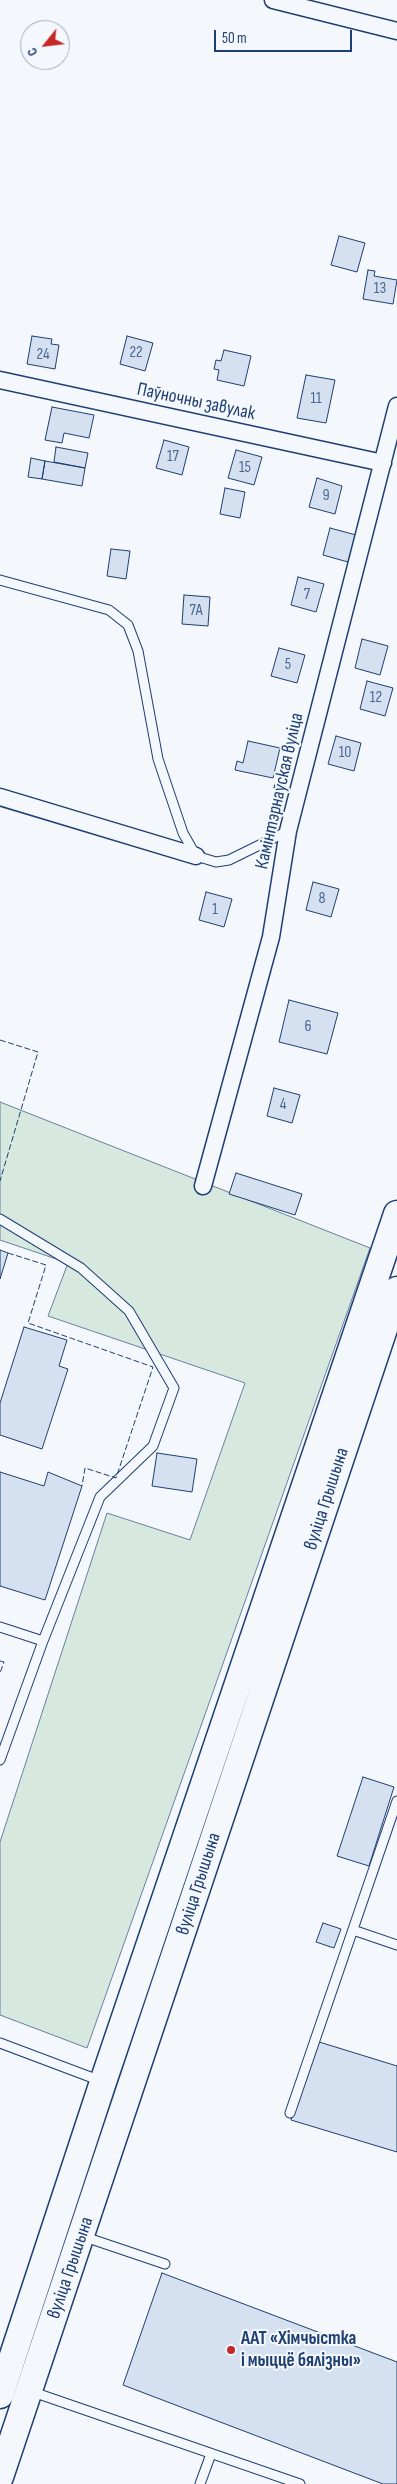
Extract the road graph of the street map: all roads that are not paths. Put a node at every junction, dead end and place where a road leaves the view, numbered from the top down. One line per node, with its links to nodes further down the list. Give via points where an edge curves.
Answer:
1 (273, 0): 2 (street)
2 (397, 31)
3 (0, 380): 5 (street, Паўночны завулак)
4 (397, 406): 5 (street, Камінтэрнаўская вуліца)
5 (383, 463): 8 (street, Камінтэрнаўская вуліца)
6 (0, 580): 9 (lane, via 109,610 128,625 138,651 158,759 183,833)
7 (0, 797): 9 (street)
8 (288, 831): 9 (lane, via 230,860 216,862); 10 (street, Камінтэрнаўская вуліца, via 271,937)
9 (196, 856)
10 (203, 1186)
11 (397, 1214): 21 (main road, вуліца Грышына)
12 (0, 1219): 15 (lane, via 81,1268 129,1310 174,1388 153,1446 100,1497)
13 (397, 1290): 21 (main road, вуліца Грышына)
14 (0, 1626): 15 (lane)
15 (43, 1641): 16 (lane)
16 (0, 1760)
17 (397, 1801): 18 (lane)
18 (353, 1930): 19 (lane); 22 (lane)
19 (397, 1945)
20 (0, 2043): 21 (lane)
21 (116, 2087): 23 (main road, вуліца Грышына)
22 (290, 2113)
23 (69, 2231): 24 (lane); 25 (main road, вуліца Грышына)
24 (165, 2264)
25 (13, 2389): 26 (lane); 27 (main road, вуліца Грышына)
26 (211, 2454): 28 (lane); 29 (lane)
27 (0, 2477)
28 (200, 2484)
29 (300, 2484)

